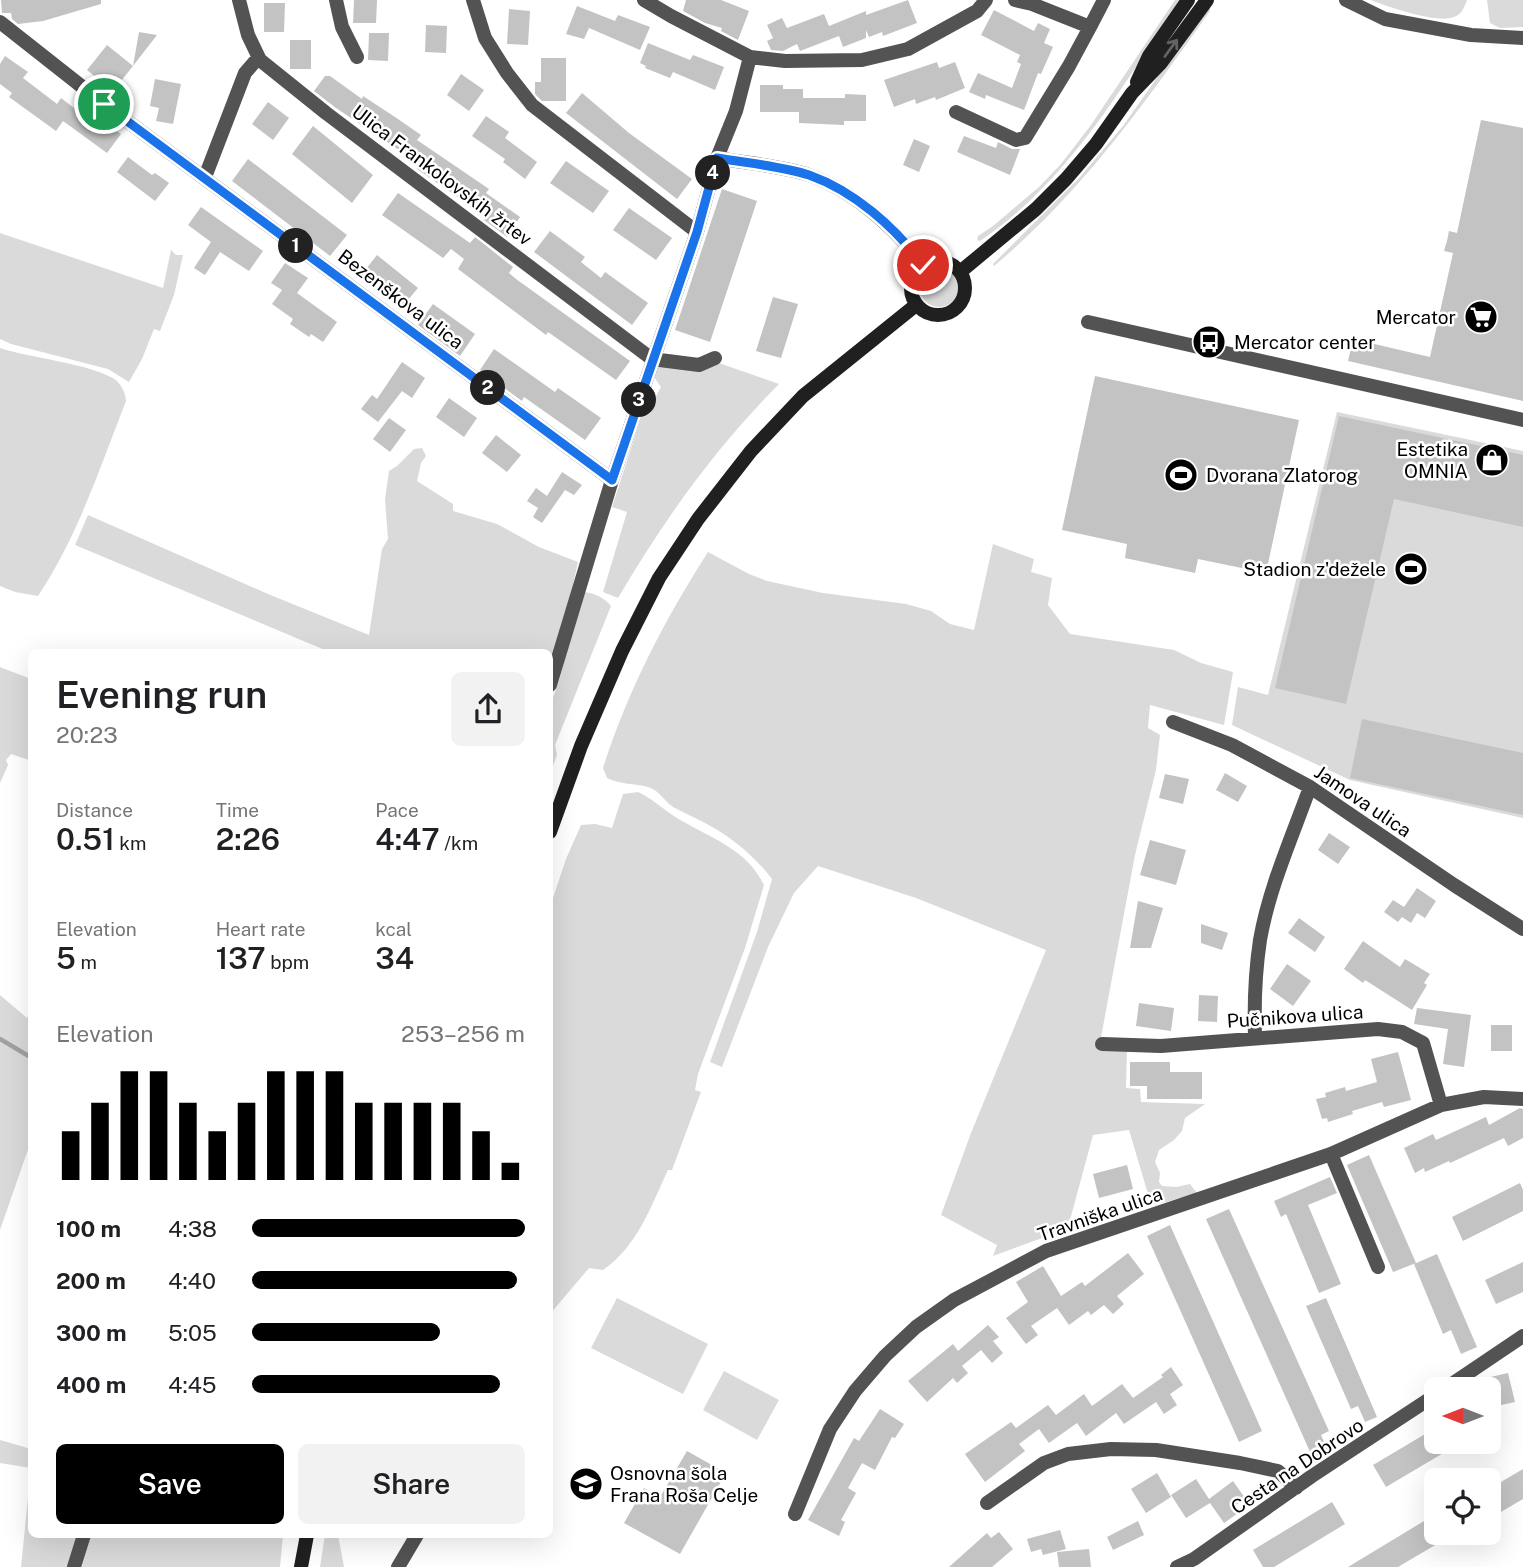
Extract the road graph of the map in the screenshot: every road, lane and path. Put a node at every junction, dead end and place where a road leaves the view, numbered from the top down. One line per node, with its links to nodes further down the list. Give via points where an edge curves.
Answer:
1 (239, 0): 16 (street)
2 (335, 0): 14 (street)
3 (473, 0): 21 (street, via 485,38 532,105)
4 (644, 0): 15 (street)
5 (986, 0): 15 (street, via 976,11 908,49 862,61)
6 (1015, 0): 12 (street)
7 (1104, 0): 12 (street)
8 (1188, 0): 17 (street, via 1149,56)
9 (1207, 0): 17 (street, one-way to 9, via 1160,64)
10 (1346, 0): 13 (street, via 1385,19 1471,35)
11 (0, 22): 20 (street, Bezenškova ulica)
12 (1090, 27): 18 (street, via 1025,138 1016,139)
13 (1523, 38)
14 (357, 57)
15 (750, 57): 19 (street)
16 (258, 58): 20 (street, via 245,73); 27 (street, Ulica Frankolovskih žrtev)
17 (1132, 93): 23 (street, via 1066,179)
18 (956, 112)
19 (717, 158): 21 (street); 22 (street, via 808,175 848,195 907,243)
20 (205, 177): 29 (street, Bezenškova ulica)
21 (697, 232): 27 (street)
22 (923, 265): 23 (street, via 939,260); 24 (street, via 911,288)
23 (960, 272): 24 (street, via 965,287 956,308 931,314)
24 (916, 305): 33 (street, via 803,396 751,451 698,519 659,578 622,651)
25 (1088, 322): 28 (street)
26 (715, 358): 27 (street, via 699,365)
27 (652, 359): 29 (street)
28 (1523, 420)
29 (612, 480): 30 (street)
30 (553, 675)
31 (1173, 722): 32 (street, Jamova ulica, via 1232,745)
32 (1311, 787): 34 (street, Jamova ulica); 35 (street, via 1277,877 1260,939)
33 (553, 824)
34 (1523, 929)
35 (1255, 1037): 36 (street, Pučnikova ulica, via 1161,1046); 38 (street, Pučnikova ulica, via 1378,1029 1402,1032 1423,1043)
36 (1102, 1044)
37 (1523, 1099): 38 (street, Travniška ulica, via 1484,1097)
38 (1441, 1105): 39 (street, Travniška ulica)
39 (1331, 1154): 40 (street); 46 (street, Travniška ulica, via 1057,1247 954,1300 916,1327 855,1391 830,1429)
40 (1378, 1267)
41 (1523, 1336): 42 (street)
42 (1462, 1377)
43 (1424, 1403): 44 (street, Cesta na Dobrovo)
44 (1296, 1488): 45 (street, via 1278,1471 1156,1450 1111,1449 1069,1454 1044,1463); 53 (street, Cesta na Dobrovo)
45 (987, 1503)
46 (795, 1514)
47 (83, 1538): 50 (street)
48 (306, 1538): 51 (street)
49 (415, 1538): 52 (street)
50 (74, 1567)
51 (301, 1567)
52 (398, 1567)
53 (1177, 1567)

